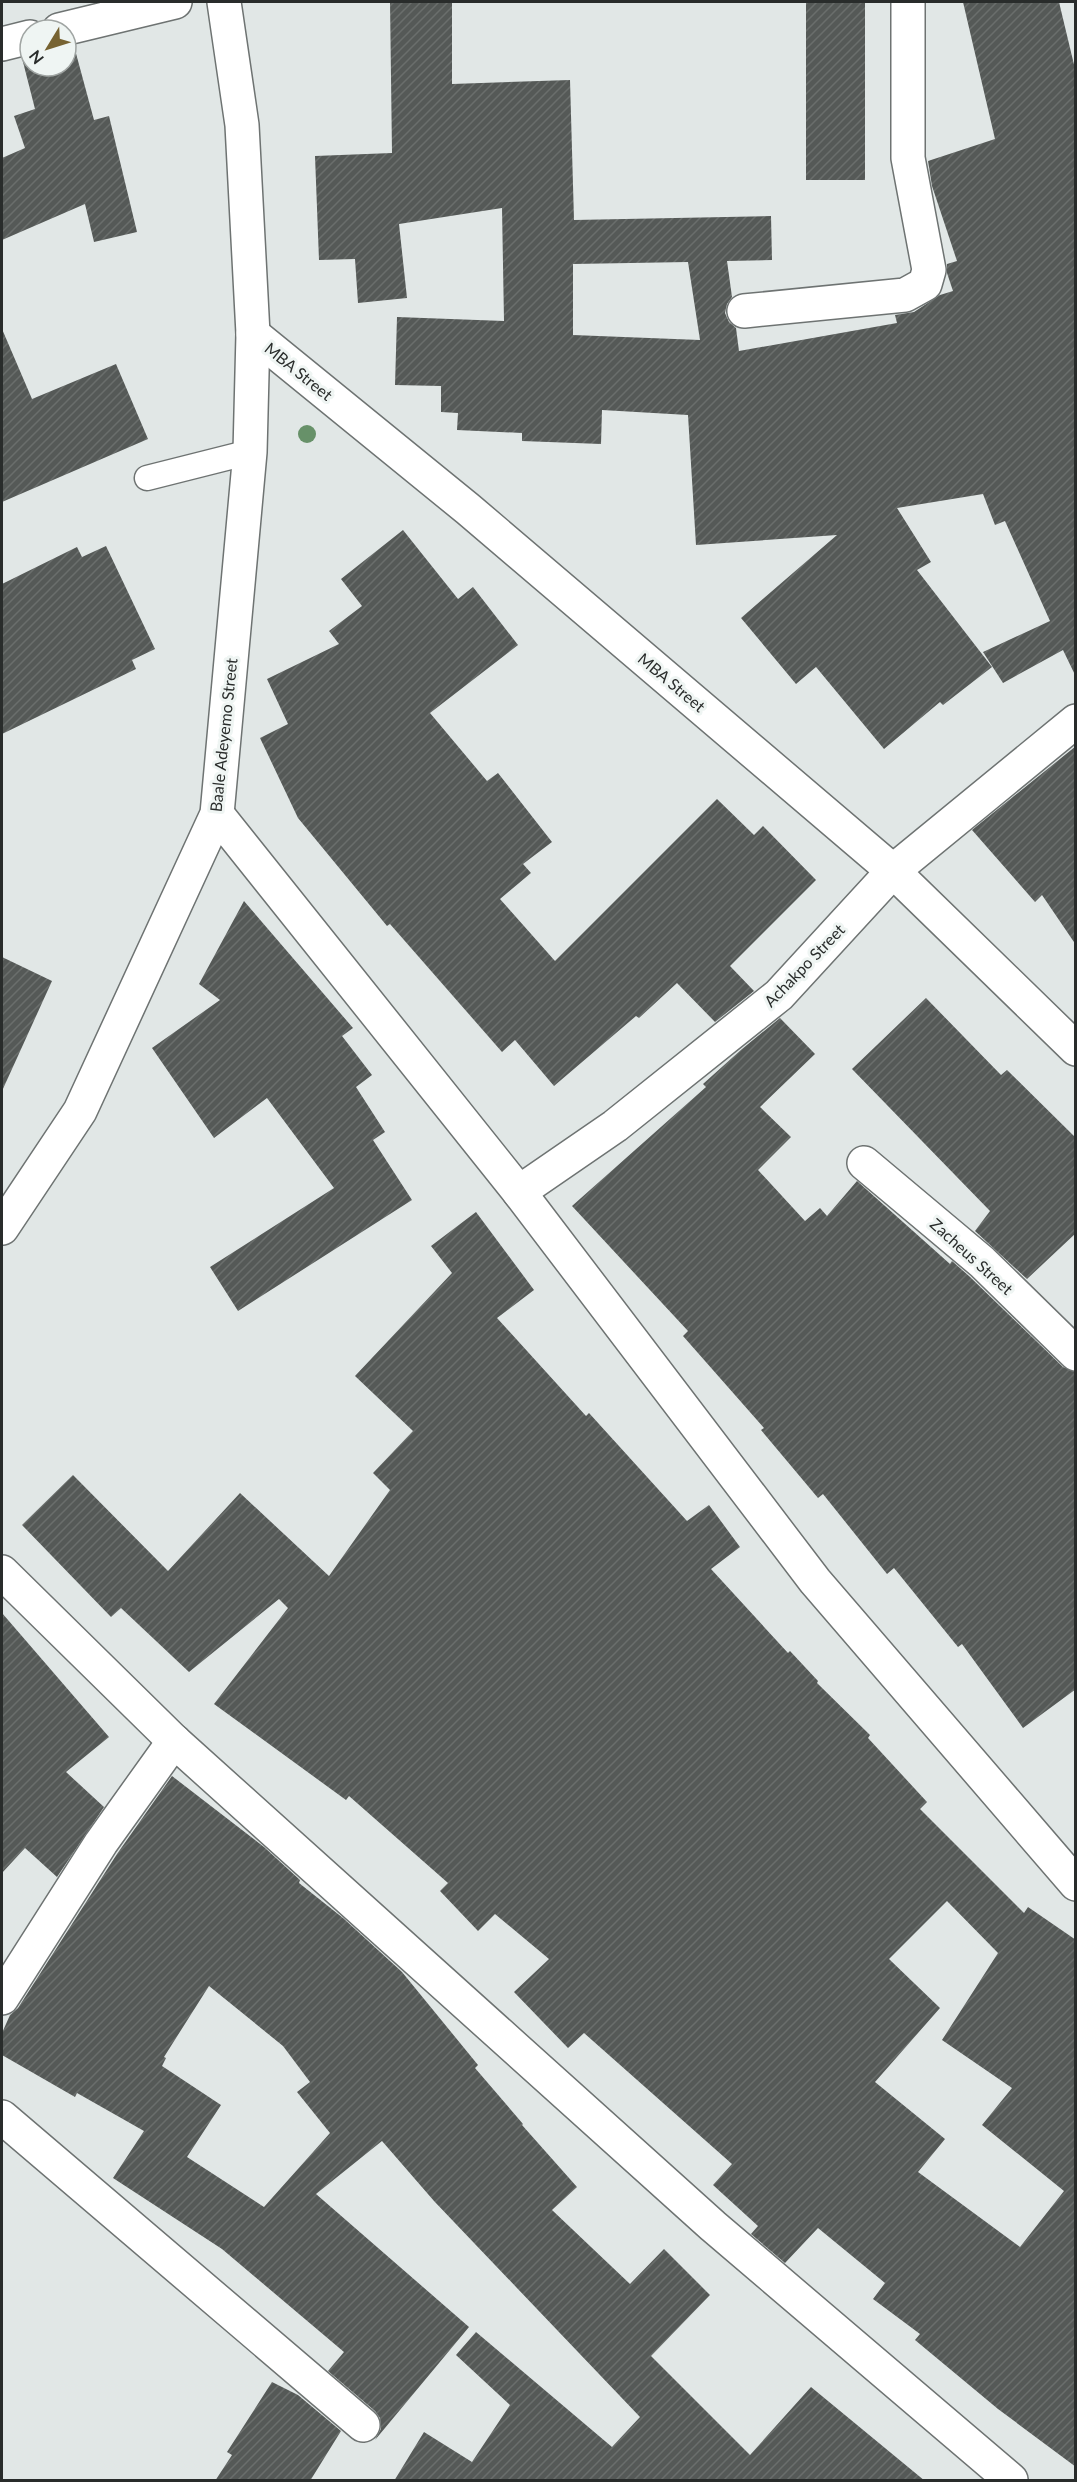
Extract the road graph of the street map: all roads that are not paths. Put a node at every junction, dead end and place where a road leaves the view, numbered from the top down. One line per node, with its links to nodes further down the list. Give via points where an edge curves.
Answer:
1 (176, 2): 4 (street)
2 (224, 2): 8 (street, Baale Adeyemo Street, via 242,125)
3 (908, 2): 7 (street, via 908,158 929,270 926,284 905,295)
4 (78, 25)
5 (18, 40): 6 (street)
6 (2, 44)
7 (744, 311)
8 (253, 333): 9 (street, Baale Adeyemo Street); 13 (street, MBA Street, via 477,516)
9 (250, 452): 10 (lane); 12 (street, Baale Adeyemo Street)
10 (147, 478)
11 (1076, 721): 13 (street, Achakpo Street)
12 (217, 814): 16 (street); 17 (street, Baale Adeyemo Street, via 80,1111)
13 (893, 871): 14 (street, MBA Street); 16 (street, Achakpo Street, via 779,996 615,1126)
14 (1076, 1048)
15 (864, 1163): 18 (street, Zacheus Street, via 982,1262)
16 (519, 1192): 21 (street, via 816,1581)
17 (2, 1228)
18 (1076, 1354)
19 (2, 1572): 20 (street)
20 (174, 1742): 22 (street, via 100,1843); 25 (street, via 713,2226)
21 (1076, 1884)
22 (2, 1998)
23 (2, 2117): 24 (street)
24 (363, 2425)
25 (1011, 2481)

